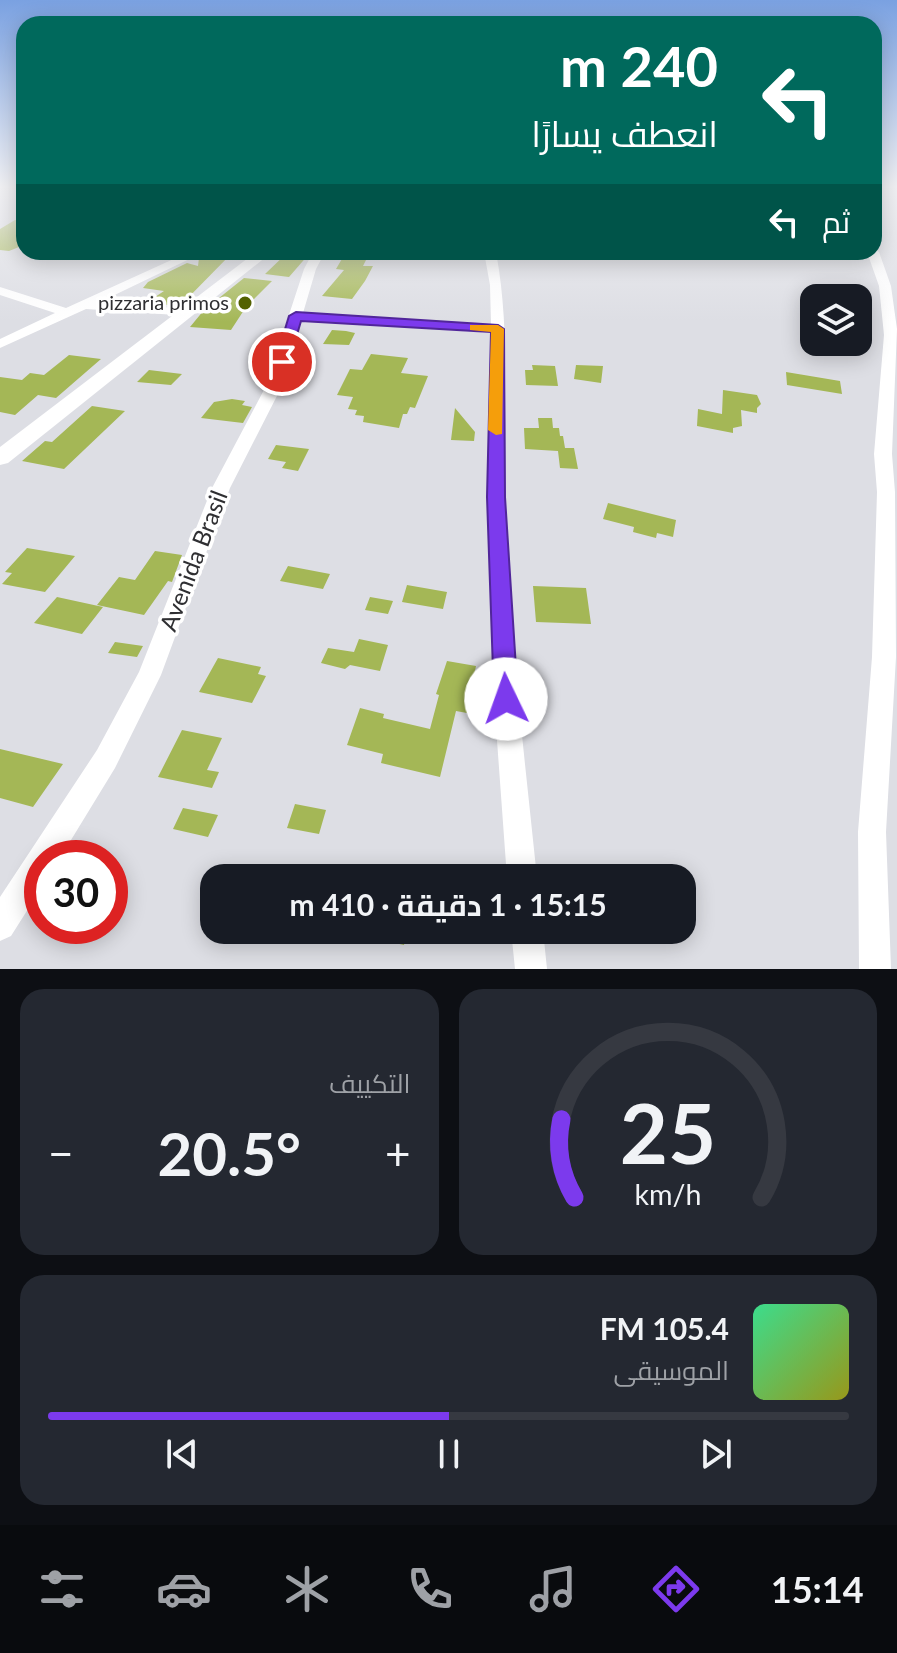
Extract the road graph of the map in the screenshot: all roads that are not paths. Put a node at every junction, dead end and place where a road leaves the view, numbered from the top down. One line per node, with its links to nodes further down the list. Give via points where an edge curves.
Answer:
1 (180, 260): 7 (street)
2 (255, 260): 9 (main road)
3 (315, 260): 10 (street, Avenida Brasil)
4 (491, 260): 11 (street)
5 (876, 260): 20 (street, via 891,335 883,454 884,657 872,832)
6 (0, 291): 8 (street)
7 (81, 305): 8 (street); 9 (street)
8 (64, 312): 12 (street)
9 (186, 313): 13 (main road)
10 (296, 316): 11 (street); 14 (street, Avenida Brasil, via 273,388 221,488 149,675 106,759)
11 (498, 329): 15 (street, via 496,497)
12 (0, 344)
13 (0, 458)
14 (54, 840)
15 (521, 864)
16 (24, 887): 17 (street, Avenida Brasil)
17 (0, 925)
18 (528, 944): 19 (street)
19 (531, 969)
20 (875, 969)

